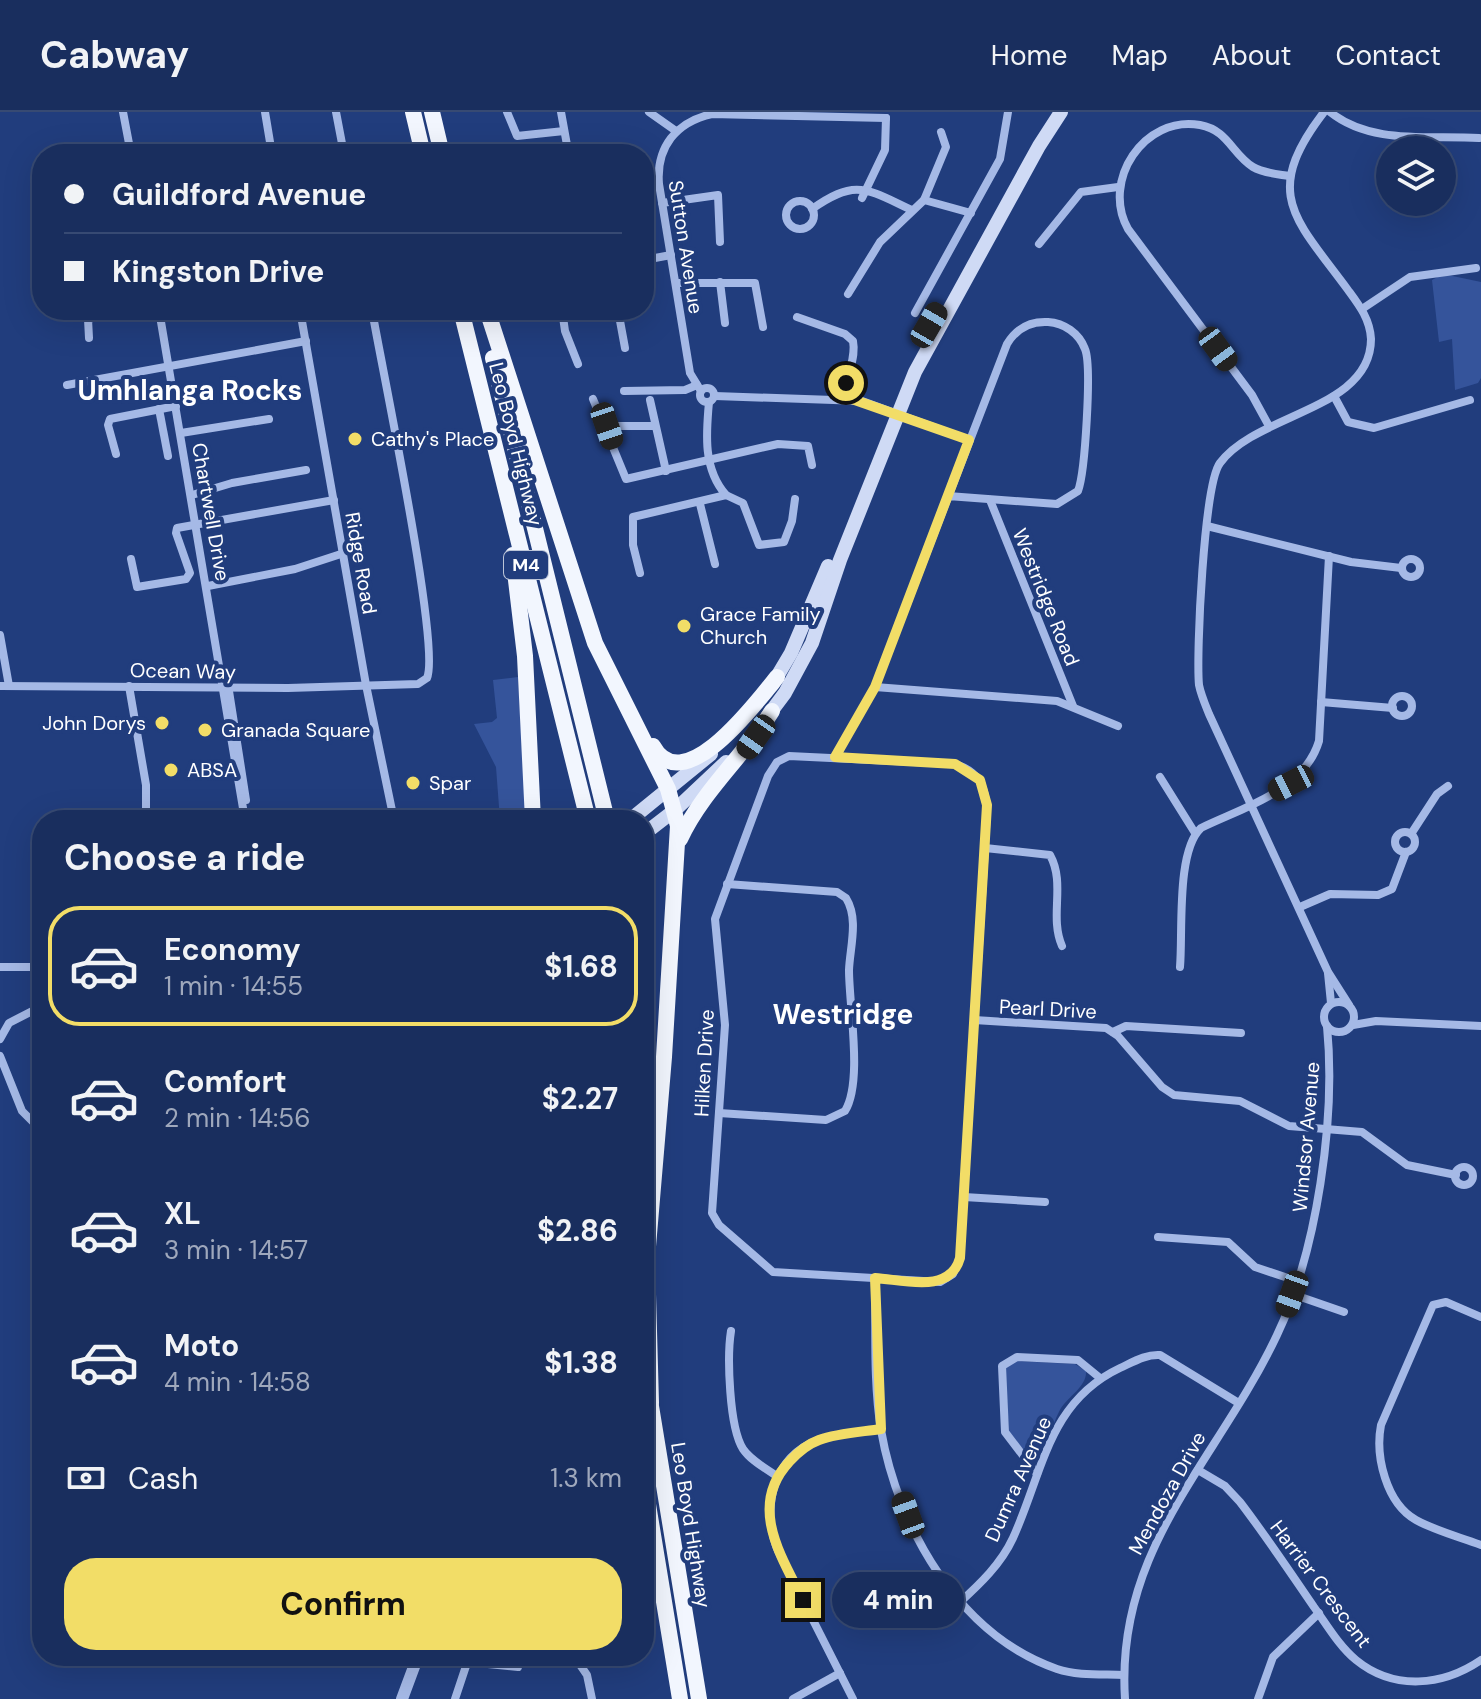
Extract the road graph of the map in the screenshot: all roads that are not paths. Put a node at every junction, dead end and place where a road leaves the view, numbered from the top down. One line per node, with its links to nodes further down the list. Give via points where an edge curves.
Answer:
1 (123, 112): 21 (street)
2 (265, 112): 22 (street)
3 (336, 112): 23 (street)
4 (413, 112): 24 (highway)
5 (432, 112): 25 (highway)
6 (507, 112): 17 (street, via 517,136)
7 (561, 112): 17 (street)
8 (649, 112): 18 (street)
9 (1008, 112): 35 (street, via 1000,159)
10 (1053, 112): 75 (main road, via 929,325)
11 (1061, 112): 75 (main road)
12 (1327, 112): 20 (street, via 1370,133); 27 (street, via 1300,142)
13 (753, 113): 14 (street); 15 (street)
14 (700, 114): 18 (street)
15 (837, 114): 16 (street)
16 (889, 115): 29 (street, via 885,150)
17 (564, 131): 26 (street)
18 (676, 131): 32 (street, Sutton Avenue, via 659,161)
19 (941, 132): 31 (street, via 946,147)
20 (1479, 138)
21 (129, 144)
22 (270, 144)
23 (342, 144)
24 (421, 144)
25 (440, 144)
26 (567, 144)
27 (1289, 176): 28 (street, via 1254,167 1223,135 1186,124 1143,144 1126,164); 44 (street, via 1292,205 1304,231)
28 (1118, 187): 37 (street, via 1081,192); 79 (street, via 1126,225)
29 (866, 188): 30 (street); 33 (street, via 847,188); 34 (street)
30 (862, 198)
31 (924, 200): 34 (street); 35 (street)
32 (662, 203): 36 (street, via 718,195); 38 (street, Sutton Avenue)
33 (812, 209)
34 (912, 210): 43 (street, via 880,242)
35 (971, 213): 45 (street)
36 (720, 242)
37 (1039, 244)
38 (671, 255): 39 (street); 42 (street, Sutton Avenue)
39 (654, 258)
40 (1476, 268): 44 (street, via 1410,277)
41 (720, 282): 42 (street); 57 (street); 58 (street, via 756,284)
42 (676, 283): 65 (street, Sutton Avenue, via 690,373)
43 (848, 294)
44 (1362, 309): 67 (street, via 1371,336 1368,356 1356,379)
45 (915, 313)
46 (797, 317): 68 (street, via 853,341 846,383)
47 (88, 320): 59 (street)
48 (161, 320): 63 (street, Chartwell Drive)
49 (302, 320): 60 (street, Ridge Road)
50 (374, 320): 107 (street, Ocean Way, via 423,597 430,670 418,684)
51 (464, 320): 125 (highway, via 517,576)
52 (464, 320): 126 (highway, Leo Boyd Highway / M4)
53 (486, 320): 127 (highway, Leo Boyd Highway / M4)
54 (487, 320): 105 (highway)
55 (563, 320): 62 (street)
56 (620, 320): 61 (street)
57 (725, 323)
58 (763, 327)
59 (89, 338)
60 (306, 341): 63 (street); 92 (street, Ridge Road)
61 (625, 348)
62 (578, 364)
63 (170, 368): 64 (street); 73 (street, Chartwell Drive)
64 (67, 385)
65 (699, 388): 66 (street); 70 (street, Sutton Avenue, via 701,398)
66 (624, 391)
67 (1334, 396): 72 (street, via 1348,422 1368,429); 79 (street)
68 (849, 398): 70 (street); 75 (street)
69 (593, 399): 77 (street)
70 (712, 399): 84 (street, via 706,440)
71 (650, 400): 78 (street)
72 (1470, 400)
73 (176, 406): 74 (street); 80 (street, Chartwell Drive)
74 (159, 409): 82 (street, via 110,419); 83 (street)
75 (892, 412): 81 (street); 106 (main road); 115 (main road, via 812,643)
76 (269, 419): 80 (street)
77 (607, 426): 78 (street); 87 (street, via 626,479)
78 (654, 426): 87 (street)
79 (1269, 426): 96 (street, via 1220,464 1212,481)
80 (181, 433): 88 (street, Chartwell Drive)
81 (969, 440): 90 (street, Westridge Road); 93 (street, Westridge Road, via 1011,337 1039,322 1071,330 1085,349 1089,372 1080,488 1060,504)
82 (116, 454)
83 (168, 456)
84 (710, 460): 85 (street, via 778,444 803,444 811,448); 87 (street); 89 (street)
85 (812, 465)
86 (306, 470): 88 (street)
87 (666, 471)
88 (192, 495): 95 (street, Chartwell Drive)
89 (726, 495): 91 (street, via 743,503 764,547 784,542); 94 (street)
90 (948, 496): 93 (street, Westridge Road); 110 (street, Westridge Road)
91 (795, 499)
92 (334, 500): 95 (street); 97 (street, Ridge Road)
93 (990, 500): 113 (street, Westridge Road)
94 (700, 504): 100 (street); 102 (street, via 631,518)
95 (197, 523): 99 (street, via 176,531 190,573 186,579 137,587); 103 (street, Chartwell Drive)
96 (1207, 526): 98 (street); 121 (street, via 1199,685)
97 (344, 553): 103 (street); 107 (street, Ridge Road)
98 (1329, 556): 101 (street); 112 (street)
99 (131, 559)
100 (715, 564)
101 (1401, 568)
102 (640, 573)
103 (208, 586): 111 (street, Chartwell Drive)
104 (0, 635): 108 (street)
105 (595, 643): 106 (highway, via 656,751 673,763 689,762 711,746); 120 (highway)
106 (777, 677): 120 (main road, via 735,731)
107 (366, 685): 111 (street, Ocean Way); 124 (street, Ridge Road)
108 (5, 686): 109 (street, Ocean Way)
109 (129, 686): 111 (street, Ocean Way); 122 (street)
110 (875, 687): 113 (street); 117 (street, Westridge Road)
111 (226, 688): 123 (street, Chartwell Drive)
112 (1321, 702): 114 (street); 121 (street, via 1319,741 1307,769)
113 (1073, 706): 116 (street)
114 (1393, 708)
115 (772, 711): 129 (main road); 133 (highway, via 746,752 705,796)
116 (1118, 726)
117 (835, 757): 134 (street, Hilken Drive, via 966,768 980,780 986,795); 136 (street, Hilken Drive, via 789,756 772,768)
118 (1160, 777): 131 (street)
119 (1448, 786): 132 (street)
120 (668, 789): 128 (main road); 129 (highway)
121 (1250, 804): 131 (street); 137 (street)
122 (146, 810)
123 (246, 810)
124 (392, 810)
125 (533, 810)
126 (586, 810)
127 (605, 810)
128 (642, 810)
129 (675, 810): 130 (main road); 133 (highway)
130 (654, 826)
131 (1195, 833): 141 (street, via 1185,859)
132 (1411, 834): 135 (street, via 1414,846); 135 (street, via 1396,838 1397,847)
133 (679, 842): 160 (highway)
134 (985, 848): 138 (street, via 1050,855 1058,874 1055,924); 146 (street, Hilken Drive)
135 (1406, 852): 137 (street, via 1392,889 1378,895 1330,894)
136 (727, 884): 157 (street, Hilken Drive, via 714,925 725,1013); 157 (street, via 837,892 846,898 853,917 853,1040 851,1096 840,1116 826,1120)
137 (1300, 907): 142 (street)
138 (1062, 946)
139 (0, 967): 140 (street)
140 (32, 967)
141 (1180, 967)
142 (1328, 972): 143 (street); 144 (street)
143 (1331, 1003): 144 (street); 149 (street, via 1325,1011)
144 (1351, 1007): 147 (street); 148 (street)
145 (32, 1011): 154 (street, via 9,1023)
146 (974, 1020): 151 (street, Pearl Drive); 162 (street, Hilken Drive)
147 (1376, 1021): 148 (street); 150 (street)
148 (1353, 1025): 152 (street)
149 (1327, 1026): 152 (street); 155 (street, Windsor Avenue)
150 (1481, 1026)
151 (1113, 1032): 153 (street, via 1126,1026); 159 (street, Pearl Drive, via 1174,1095 1240,1101 1280,1124)
152 (1340, 1032): 155 (street, Windsor Avenue)
153 (1241, 1033)
154 (0, 1039)
155 (1329, 1050): 159 (street, Windsor Avenue)
156 (0, 1056): 158 (street, via 22,1111)
157 (719, 1113): 165 (street, Hilken Drive, via 711,1206 719,1225 773,1272)
158 (32, 1121)
159 (1324, 1130): 161 (street, Pearl Drive, via 1368,1134 1407,1165); 166 (street, Windsor Avenue, via 1318,1206)
160 (654, 1167)
161 (1456, 1175)
162 (964, 1197): 163 (street); 165 (street, Hilken Drive, via 960,1258 953,1274 932,1282)
163 (1045, 1202)
164 (1158, 1237): 166 (street, via 1228,1242 1255,1267)
165 (875, 1278): 174 (street)
166 (1297, 1281): 167 (street, Windsor Avenue)
167 (1292, 1294): 168 (street); 172 (street, Windsor Avenue, via 1274,1340)
168 (1344, 1312)
169 (1481, 1317): 179 (street, via 1446,1302 1437,1302 1430,1311 1381,1425 1379,1455 1386,1479 1409,1515)
170 (731, 1331): 177 (street, via 728,1363 739,1441 747,1454)
171 (1100, 1378): 172 (street, Dumra Avenue, via 1160,1355); 176 (street, Dumra Avenue, via 1069,1408); 176 (street, via 1078,1360 1017,1357 1002,1366 1005,1432)
172 (1237, 1402): 175 (street, Mendoza Drive)
173 (654, 1422): 194 (highway, Leo Boyd Highway)
174 (881, 1429): 177 (street, via 816,1440); 180 (street, via 919,1538)
175 (1198, 1470): 181 (street, Harrier Crescent, via 1237,1498); 189 (street, Mendoza Drive, via 1144,1566 1132,1607)
176 (1037, 1474): 180 (street, Dumra Avenue, via 1007,1549)
177 (778, 1477): 188 (street, via 771,1494 771,1531)
178 (654, 1545): 193 (highway, Leo Boyd Highway)
179 (1481, 1545)
180 (959, 1603): 189 (street, via 987,1629 1045,1664 1069,1672)
181 (1319, 1613): 182 (street, Harrier Crescent, via 1355,1659 1392,1677 1436,1681); 198 (street, via 1273,1657)
182 (1481, 1660)
183 (414, 1666): 190 (street)
184 (466, 1666): 191 (street)
185 (505, 1666): 187 (street)
186 (581, 1666): 192 (street)
187 (518, 1667)
188 (840, 1673): 195 (street); 196 (street)
189 (1124, 1675): 197 (street, Mendoza Drive)
190 (402, 1699)
191 (455, 1699)
192 (592, 1699)
193 (680, 1699)
194 (699, 1699)
195 (793, 1699)
196 (853, 1699)
197 (1125, 1699)
198 (1258, 1699)

